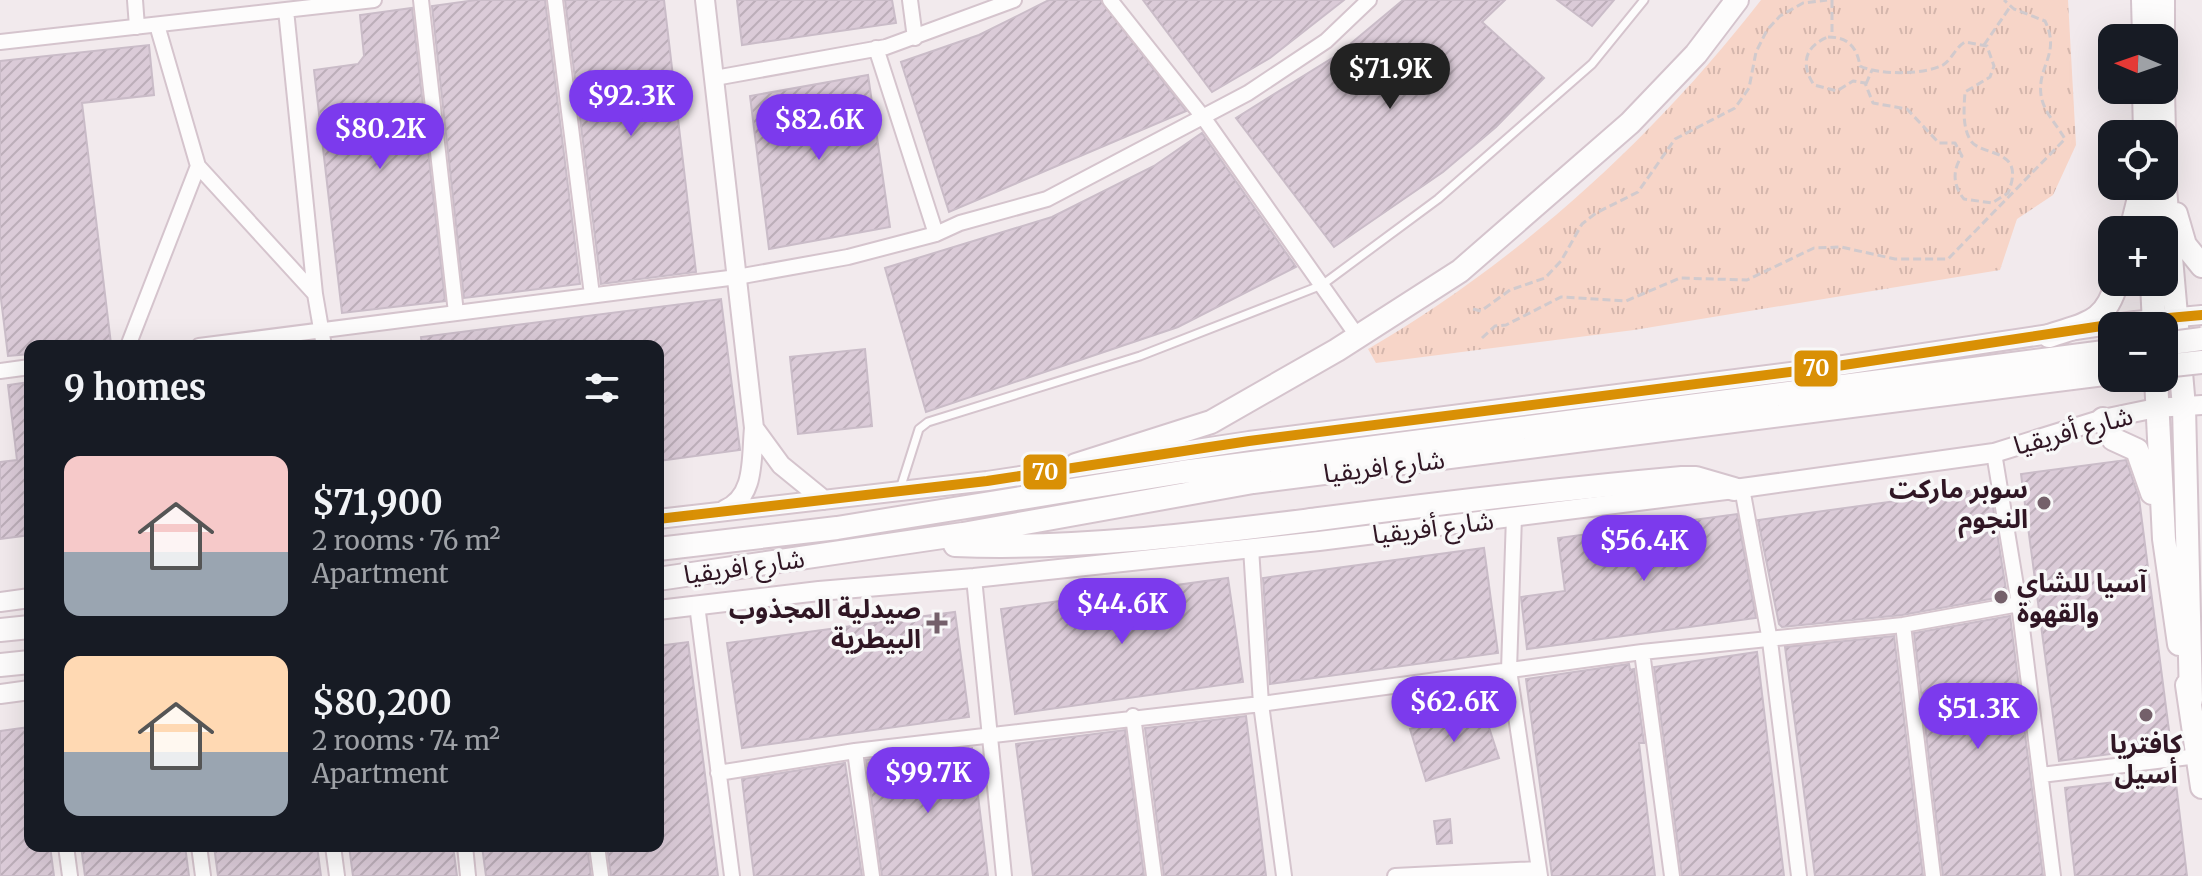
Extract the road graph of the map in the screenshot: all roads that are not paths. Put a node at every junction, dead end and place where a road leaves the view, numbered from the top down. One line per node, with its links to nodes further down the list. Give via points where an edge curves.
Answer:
1 (135, 0): 18 (street)
2 (374, 0): 14 (street)
3 (421, 0): 35 (street)
4 (555, 0): 32 (street)
5 (705, 0): 22 (street)
6 (910, 0): 19 (street)
7 (1014, 0): 19 (street)
8 (1110, 0): 23 (street)
9 (1369, 0): 23 (street, via 1326,41)
10 (1644, 0): 30 (lane, via 1592,64 1438,199)
11 (1737, 0): 41 (highway, via 1674,77 1554,193 1460,271)
12 (2143, 0): 15 (highway)
13 (2163, 0): 16 (highway)
14 (286, 10): 17 (street); 31 (street)
15 (2144, 24)
16 (2163, 24)
17 (157, 25): 18 (street); 24 (street)
18 (137, 27): 20 (street)
19 (915, 38): 21 (street)
20 (0, 42)
21 (876, 48): 22 (street); 27 (street)
22 (715, 78): 29 (street)
23 (1203, 117): 27 (street, via 1047,199); 30 (street)
24 (198, 166): 31 (street); 43 (street)
25 (2164, 200): 34 (highway)
26 (2171, 200): 28 (highway, via 2185,245)
27 (936, 234): 29 (street)
28 (2202, 266)
29 (737, 277): 32 (street); 58 (street)
30 (1322, 285): 41 (street); 64 (lane, via 1140,356 928,422 919,429)
31 (315, 294): 39 (street)
32 (592, 295): 35 (street)
33 (2112, 296): 40 (highway, via 2096,320)
34 (2161, 312)
35 (456, 313): 39 (street)
36 (2202, 315): 37 (street)
37 (2178, 319)
38 (2098, 329): 40 (street)
39 (321, 330): 44 (street); 45 (street)
40 (2049, 336): 62 (street)
41 (1358, 337): 62 (highway, via 1211,422)
42 (2202, 339): 46 (highway, bridge)
43 (130, 340)
44 (245, 340)
45 (323, 340)
46 (2178, 342)
47 (2098, 353): 59 (highway, شارع افريقيا)
48 (2202, 362): 49 (highway, bridge)
49 (2178, 365)
50 (2178, 366): 55 (highway)
51 (24, 368): 52 (street)
52 (0, 371)
53 (2098, 375): 59 (highway, شارع افريقيا)
54 (2156, 392): 56 (highway)
55 (2193, 406): 56 (street, شارع أفريقيا); 69 (highway)
56 (2156, 408): 57 (street, شارع أفريقيا); 69 (highway)
57 (2103, 419): 60 (street, شارع أفريقيا); 69 (highway, via 2113,439 2137,450)
58 (754, 428): 65 (street, via 781,465); 66 (street, via 748,488 736,505)
59 (1490, 443): 70 (highway, شارع افريقيا); 71 (highway, شارع افريقيا, via 1182,472 837,528)
60 (1994, 453): 63 (street, شارع أفريقيا); 78 (street)
61 (2201, 458): 69 (highway)
62 (1076, 465): 64 (street)
63 (1738, 488): 67 (street, شارع أفريقيا); 70 (highway, via 1682,478 1210,533 1024,548); 84 (street)
64 (900, 491): 65 (street)
65 (824, 500): 66 (street)
66 (717, 513): 68 (street)
67 (1514, 516): 72 (street, شارع أفريقيا); 88 (street)
68 (664, 518)
69 (2175, 539): 75 (highway); 91 (highway)
70 (906, 543): 73 (highway, شارع افريقيا)
71 (664, 548)
72 (1251, 548): 74 (street, شارع أفريقيا); 92 (street)
73 (664, 578)
74 (974, 578): 79 (street, شارع أفريقيا); 94 (street)
75 (2196, 589): 91 (highway)
76 (24, 599): 77 (street)
77 (0, 602)
78 (2019, 604): 81 (street); 98 (street)
79 (697, 605): 80 (street, شارع أفريقيا); 97 (street)
80 (664, 609)
81 (1903, 625): 84 (street); 119 (street)
82 (24, 628): 83 (highway)
83 (0, 630)
84 (1770, 641): 85 (street); 118 (street)
85 (1642, 652): 88 (street); 117 (street)
86 (24, 663): 87 (highway)
87 (0, 665)
88 (1509, 670): 92 (street); 105 (street)
89 (24, 691): 90 (street)
90 (0, 694)
91 (2191, 700): 96 (highway)
92 (1261, 704): 93 (street); 115 (street)
93 (1133, 716): 94 (street); 114 (street)
94 (989, 734): 95 (street); 113 (street)
95 (855, 751): 97 (street); 112 (street)
96 (2200, 756): 98 (street); 99 (highway)
97 (718, 773): 111 (street)
98 (2041, 775): 120 (street)
99 (2202, 787)
100 (67, 852): 106 (street)
101 (200, 852): 107 (street)
102 (334, 852): 108 (street)
103 (466, 852): 109 (street)
104 (598, 852): 110 (street)
105 (1539, 872): 116 (street)
106 (70, 876)
107 (203, 876)
108 (337, 876)
109 (468, 876)
110 (601, 876)
111 (732, 876)
112 (872, 876)
113 (1004, 876)
114 (1154, 876)
115 (1284, 876)
116 (1395, 876)
117 (1672, 876)
118 (1799, 876)
119 (1933, 876)
120 (2053, 876)

